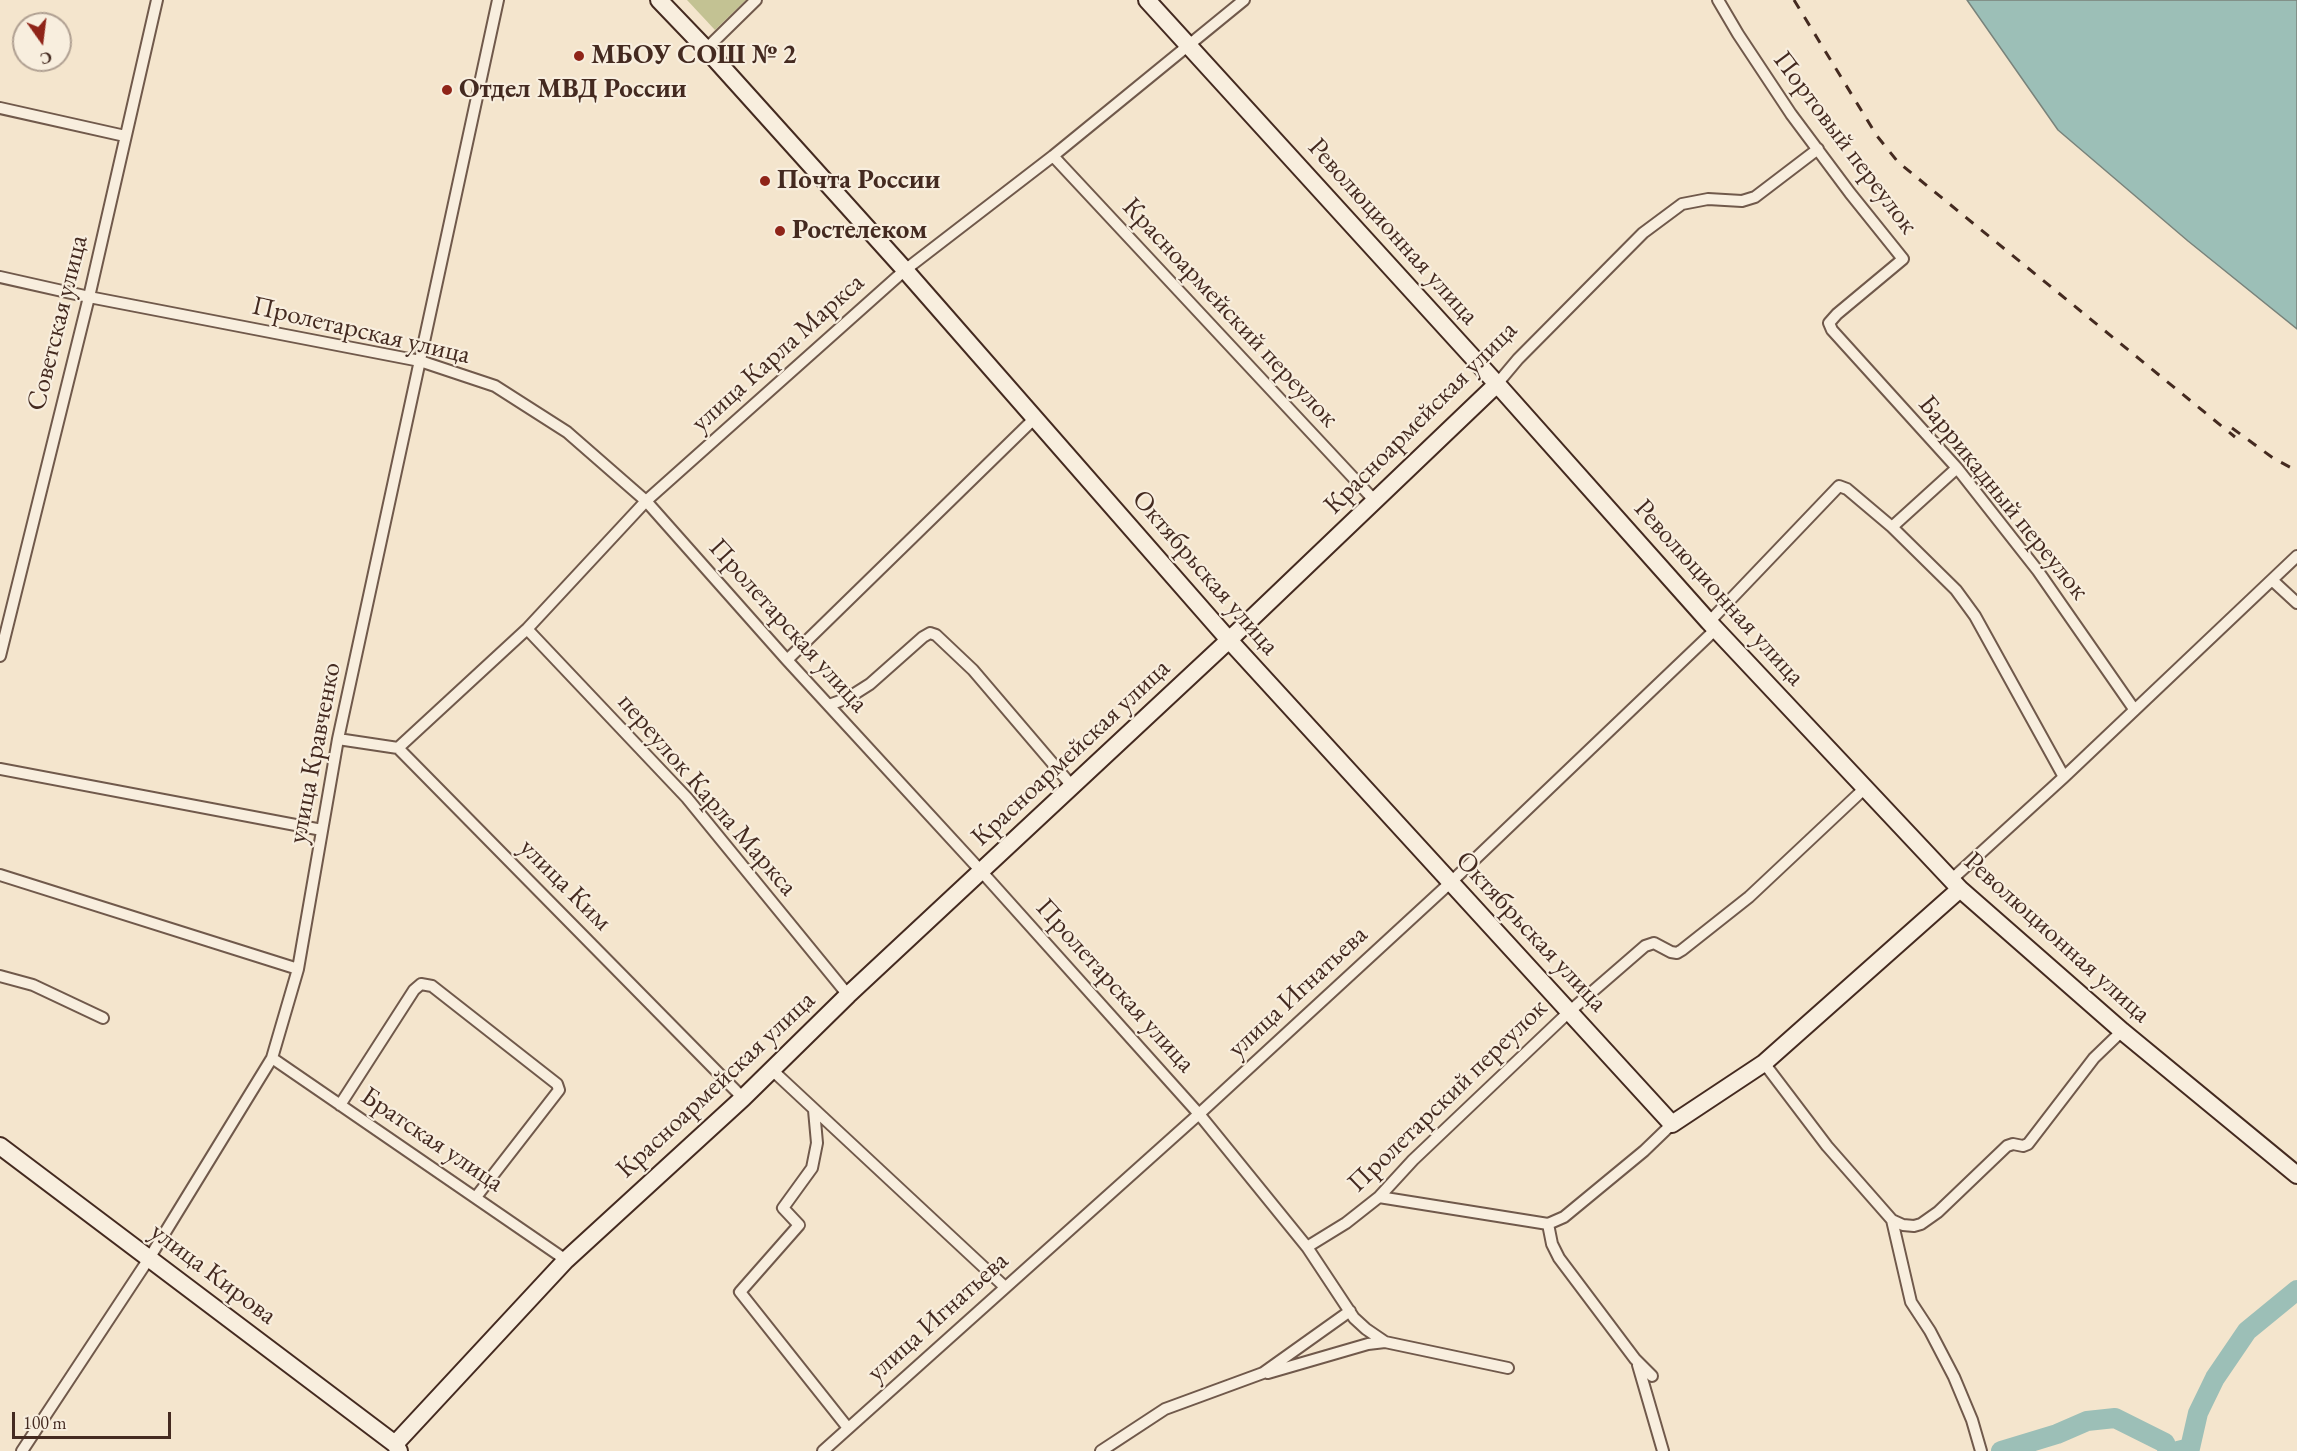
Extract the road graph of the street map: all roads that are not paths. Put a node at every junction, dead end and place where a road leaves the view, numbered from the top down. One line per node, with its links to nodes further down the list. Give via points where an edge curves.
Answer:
1 (157, 0): 11 (street, Советская улица)
2 (498, 0): 18 (street, улица Кравченко)
3 (659, 0): 9 (street, Октябрьская улица)
4 (756, 0): 9 (street)
5 (1147, 0): 8 (street, Революционная улица)
6 (1244, 0): 8 (street, улица Карла Маркса)
7 (1718, 0): 12 (street, Портовый переулок)
8 (1189, 45): 13 (street, улица Карла Маркса); 19 (street, Революционная улица)
9 (706, 49): 14 (street, Октябрьская улица)
10 (0, 108): 11 (street)
11 (125, 136): 16 (street, Советская улица)
12 (1818, 149): 17 (street, Портовый переулок, via 1903,259); 19 (street, Красноармейская улица, via 1755,197 1682,204 1651,227)
13 (1053, 156): 14 (street, улица Карла Маркса); 23 (street, Красноармейский переулок)
14 (905, 270): 20 (street, Октябрьская улица); 22 (street, улица Карла Маркса)
15 (0, 277): 16 (street, Пролетарская улица)
16 (89, 297): 18 (street, Пролетарская улица); 30 (street, Советская улица)
17 (1829, 324): 21 (street, Баррикадный переулок)
18 (420, 362): 22 (street, Пролетарская улица, via 495,386 567,432); 36 (street, улица Кравченко)
19 (1497, 384): 23 (street, Красноармейская улица); 28 (street, Революционная улица)
20 (1035, 418): 31 (street, Октябрьская улица); 33 (street)
21 (1957, 468): 24 (street); 35 (street, Баррикадный переулок, via 2038,571)
22 (646, 501): 29 (street, улица Карла Маркса); 33 (street, Пролетарская улица)
23 (1375, 501): 31 (street, Красноармейская улица)
24 (1892, 527): 28 (street, улица Игнатьева, via 1839,486); 39 (street, via 1956,590 1975,616)
25 (2297, 556): 26 (street)
26 (2272, 580): 27 (street); 35 (street)
27 (2297, 603)
28 (1713, 625): 41 (street, Революционная улица); 45 (street, улица Игнатьева)
29 (527, 629): 37 (street, улица Карла Маркса); 49 (street, переулок Карла Маркса, via 687,798)
30 (2, 637): 32 (street, Советская улица)
31 (1229, 640): 40 (street, Красноармейская улица); 45 (street, Октябрьская улица)
32 (0, 656)
33 (787, 660): 34 (street, Пролетарская улица)
34 (829, 705): 40 (street, via 870,684 923,637 936,635 973,670); 43 (street, Пролетарская улица)
35 (2134, 709): 39 (street)
36 (338, 740): 37 (street); 42 (street, улица Кравченко)
37 (398, 748): 56 (street, улица Ким)
38 (0, 769): 42 (street)
39 (2064, 777): 46 (street)
40 (1072, 786): 43 (street, Красноармейская улица)
41 (1864, 789): 46 (street, Революционная улица); 50 (street, Пролетарский переулок, via 1749,897 1683,950 1671,952 1654,943 1644,946)
42 (322, 830): 47 (street, улица Кравченко)
43 (981, 871): 49 (street, Красноармейская улица); 59 (street, Пролетарская улица)
44 (0, 875): 47 (street)
45 (1450, 883): 50 (street, Октябрьская улица); 59 (street, улица Игнатьева)
46 (1955, 884): 52 (street, Революционная улица); 54 (street)
47 (298, 969): 53 (street, улица Кравченко)
48 (0, 976): 51 (street, via 33,985)
49 (848, 995): 55 (street, Красноармейская улица)
50 (1570, 1011): 60 (street, Октябрьская улица); 64 (street, Пролетарский переулок)
51 (103, 1018)
52 (2122, 1031): 62 (street, Революционная улица); 65 (street, via 2094,1058 2028,1144 2007,1146 1959,1194 1921,1224 1903,1225)
53 (272, 1058): 57 (street, Братская улица); 68 (street, улица Кравченко)
54 (1764, 1063): 60 (street); 65 (street, via 1827,1146)
55 (771, 1070): 56 (street, Красноармейская улица); 58 (street)
56 (743, 1098): 69 (street, Красноармейская улица)
57 (340, 1104): 63 (street, Братская улица); 63 (street, via 414,990 421,984 432,986 557,1084 559,1090)
58 (814, 1110): 70 (street); 77 (street, via 817,1143 812,1168 783,1208 799,1225 740,1292)
59 (1198, 1114): 67 (street, Пролетарская улица); 70 (street, улица Игнатьева)
60 (1672, 1124): 66 (street, via 1573,1209)
61 (0, 1146): 68 (street, улица Кирова)
62 (2297, 1175)
63 (476, 1197): 69 (street, Братская улица)
64 (1379, 1197): 66 (street); 67 (street, Пролетарский переулок)
65 (1892, 1220): 85 (street, via 1911,1302 1954,1377)
66 (1548, 1224): 73 (street, via 1559,1258)
67 (1307, 1246): 71 (street, Пролетарская улица)
68 (150, 1257): 79 (street, улица Кирова); 80 (street, улица Кравченко)
69 (566, 1260): 79 (street, Красноармейская улица)
70 (1005, 1287): 77 (street, улица Игнатьева)
71 (1350, 1311): 72 (street, Пролетарская улица); 76 (street)
72 (1385, 1342): 74 (street); 76 (street)
73 (1635, 1359): 75 (street); 84 (street)
74 (1508, 1368)
75 (1652, 1376)
76 (1253, 1377): 83 (street, via 1165,1409)
77 (848, 1428): 78 (street, улица Игнатьева)
78 (836, 1439): 81 (street, улица Игнатьева); 82 (street)
79 (394, 1449)
80 (22, 1451)
81 (823, 1451)
82 (834, 1451)
83 (1101, 1451)
84 (1663, 1451)
85 (1981, 1451)

